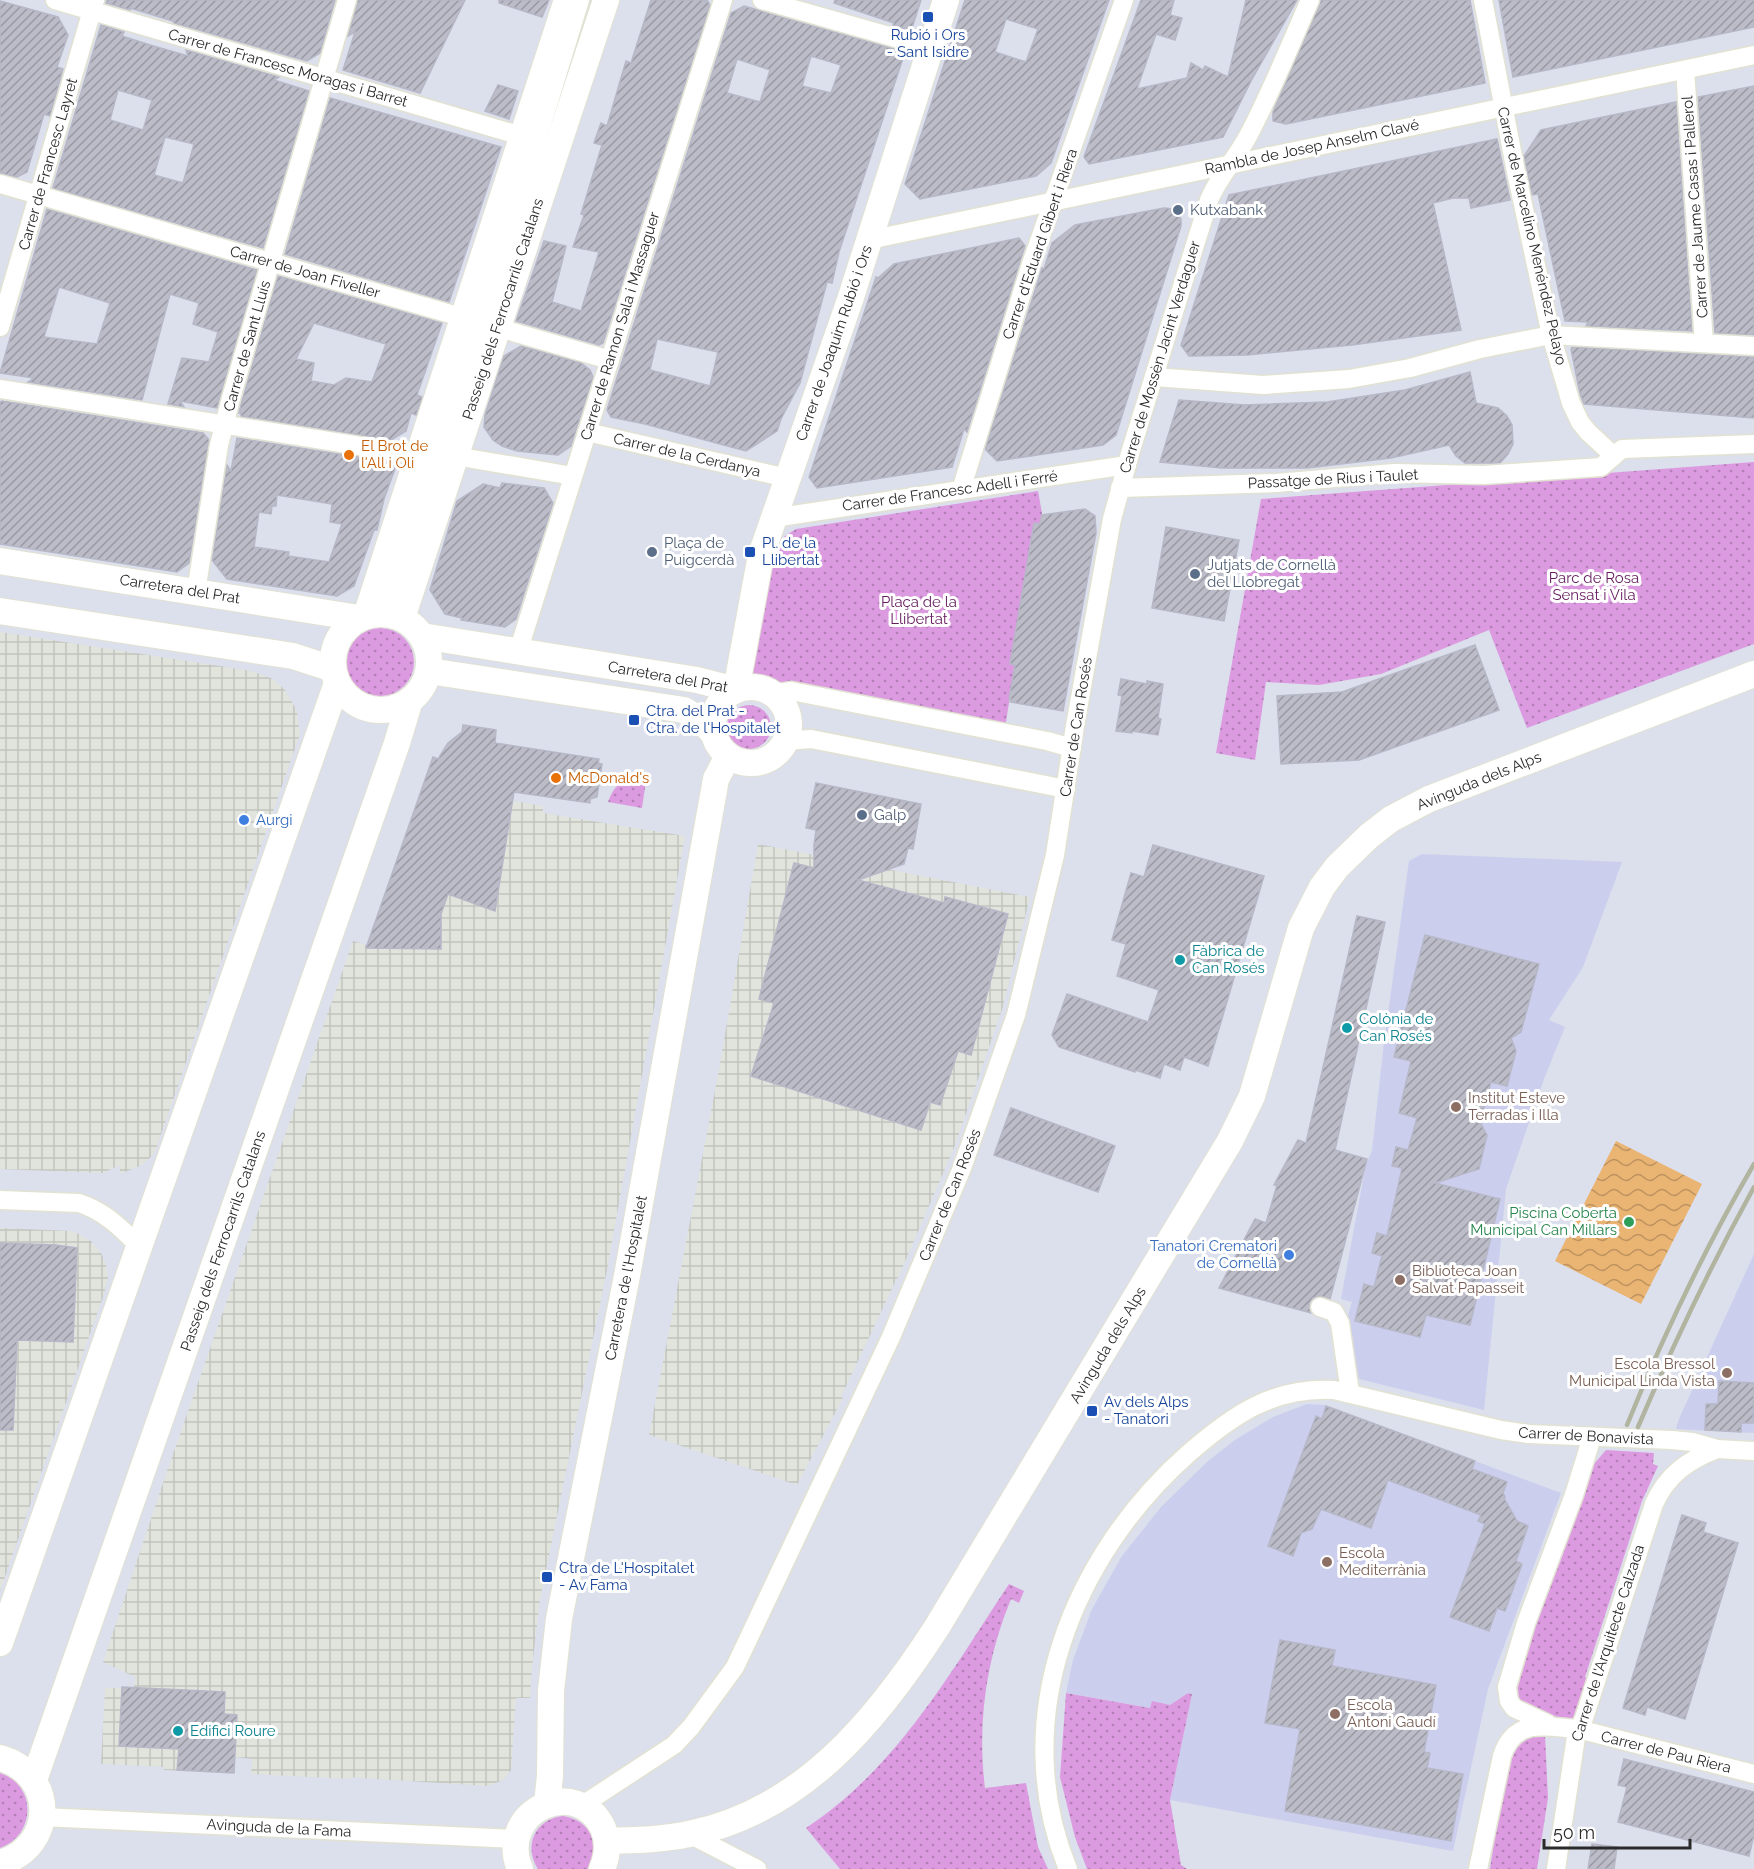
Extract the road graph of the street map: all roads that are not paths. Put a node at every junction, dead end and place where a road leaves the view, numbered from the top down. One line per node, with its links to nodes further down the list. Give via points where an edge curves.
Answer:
1 (55, 0): 12 (street, Carrer de Francesc Moragas i Barret)
2 (347, 0): 16 (street, Carrer de Sant Lluís)
3 (567, 0): 18 (street, Passeig dels Ferrocarrils Catalans)
4 (580, 0): 25 (street, Passeig dels Ferrocarrils Catalans)
5 (606, 0): 25 (street, Passeig dels Ferrocarrils Catalans)
6 (723, 0): 30 (street, Carrer de Ramon Sala i Massaguer)
7 (762, 0): 13 (street)
8 (946, 0): 13 (street, Carrer de Joaquim Rubió i Ors)
9 (1124, 0): 22 (street, Carrer d'Eduard Gibert i Riera)
10 (1310, 0): 19 (street, Carrer de Mossèn Jacint Verdaguer, via 1247,140)
11 (1483, 0): 17 (street, Carrer de Marcelino Menéndez Pelayo)
12 (94, 5): 16 (street, Carrer de Francesc Moragas i Barret); 21 (street, Carrer de Francesc Layret)
13 (931, 48): 23 (street, Carrer de Joaquim Rubió i Ors)
14 (1754, 55): 15 (street, Rambla de Josep Anselm Clavé)
15 (1685, 70): 17 (street, Rambla de Josep Anselm Clavé); 28 (street, Carrer de Jaume Casas i Pallerol)
16 (324, 78): 18 (street, Carrer de Francesc Moragas i Barret); 24 (street, Carrer de Sant Lluís)
17 (1503, 108): 19 (street, Rambla de Josep Anselm Clavé); 27 (street, Carrer de Marcelino Menéndez Pelayo)
18 (522, 136): 25 (street, Passeig dels Ferrocarrils Catalans)
19 (1229, 165): 22 (street, Rambla de Josep Anselm Clavé); 31 (street, Carrer de Mossèn Jacint Verdaguer, via 1209,200)
20 (0, 184): 21 (street, Carrer de Joan Fiveller)
21 (38, 195): 24 (street, Carrer de Joan Fiveller); 26 (street, Carrer de Francesc Layret)
22 (1053, 201): 23 (street, Rambla de Josep Anselm Clavé); 43 (street, Carrer d'Eduard Gibert i Riera)
23 (869, 240): 41 (street, Carrer de Joaquim Rubió i Ors)
24 (271, 262): 25 (street, Carrer de Joan Fiveller); 33 (street, Carrer de Sant Lluís)
25 (480, 323): 30 (street, Carrer de Joan Fiveller); 36 (street, Passeig dels Ferrocarrils Catalans); 37 (street, Passeig dels Ferrocarrils Catalans); 47 (street, Passeig dels Ferrocarrils Catalans)
26 (0, 327)
27 (1551, 335): 28 (street); 31 (street, via 1480,348 1380,374 1311,383 1234,384); 38 (street, Carrer de Marcelino Menéndez Pelayo, via 1580,422)
28 (1704, 344): 29 (street)
29 (1754, 346)
30 (610, 360): 34 (street, Carrer de Ramon Sala i Massaguer)
31 (1154, 377): 39 (street, Carrer de Mossèn Jacint Verdaguer)
32 (0, 389): 33 (street)
33 (224, 425): 36 (street); 46 (street, Carrer de Sant Lluís)
34 (587, 432): 40 (street, Carrer de Ramon Sala i Massaguer); 41 (street, Carrer de la Cerdanya)
35 (1754, 444): 38 (street, Passatge de Rius i Taulet, via 1622,449)
36 (417, 455): 49 (street, Passeig dels Ferrocarrils Catalans)
37 (455, 456): 40 (street); 47 (street, Passeig dels Ferrocarrils Catalans)
38 (1614, 456): 42 (street, Passatge de Rius i Taulet, via 1601,466 1484,475 1394,473 1276,483)
39 (1127, 465): 42 (street, Carrer de Mossèn Jacint Verdaguer); 43 (street, Carrer de Francesc Adell i Ferré)
40 (573, 476): 51 (street, Carrer de Ramon Sala i Massaguer)
41 (788, 478): 44 (street, Carrer de Joaquim Rubió i Ors)
42 (1120, 488): 60 (street, Carrer de Can Rosés)
43 (961, 490): 44 (street, Carrer de Francesc Adell i Ferré)
44 (773, 518): 55 (street, Carrer de Joaquim Rubió i Ors, via 761,555)
45 (0, 561): 46 (street, Carretera del Prat)
46 (196, 592): 49 (street, Carretera del Prat)
47 (395, 610): 49 (street); 50 (street)
48 (0, 611): 54 (street, via 293,656)
49 (362, 617): 54 (street, via 347,627 338,640 333,654)
50 (422, 636): 51 (street, Carretera del Prat); 52 (street)
51 (518, 652): 55 (street, Carretera del Prat, via 697,680)
52 (429, 671): 57 (street); 58 (street, Carretera del Prat, via 684,710)
53 (1754, 674): 79 (street, Avinguda dels Alps, via 1419,804 1379,827 1337,867 1301,928 1252,1096 1230,1141 929,1639 852,1739 810,1779 754,1812)
54 (335, 676): 57 (street, via 345,694 367,708 390,710); 64 (street)
55 (736, 690): 56 (street, via 753,687); 58 (street, via 718,706)
56 (773, 694): 59 (street, via 782,701 789,719); 60 (street, via 791,691)
57 (410, 700): 75 (street, Passeig dels Ferrocarrils Catalans)
58 (714, 734): 61 (street)
59 (785, 741): 61 (street, via 769,758 758,762); 62 (street, via 811,739)
60 (1072, 748): 62 (street, Carrer de Can Rosés)
61 (728, 756): 76 (street, Carretera de l'Hospitalet, via 716,779 627,1276 559,1618 551,1691)
62 (1066, 789): 77 (street, Carrer de Can Rosés, via 1055,855 1016,1015 963,1168 891,1337 743,1653 716,1695 674,1745)
63 (0, 1200): 64 (street, via 90,1206)
64 (139, 1246): 70 (street)
65 (1320, 1307): 66 (street, via 1334,1312 1340,1323)
66 (1350, 1393): 67 (street, Carrer de Bonavista, via 1501,1430); 86 (street, Carrer de Bonavista, via 1315,1389 1261,1401 1242,1411 1148,1491 1105,1552 1060,1645 1045,1720 1046,1787)
67 (1592, 1437): 68 (street, Carrer de Bonavista, via 1692,1442); 71 (street, via 1507,1687 1514,1708)
68 (1717, 1449): 69 (street, Carrer de Bonavista); 72 (street, Carrer de l'Arquitecte Calzada, via 1685,1465 1660,1490)
69 (1754, 1451)
70 (0, 1643)
71 (1552, 1726): 72 (street, Carrer de Pau Riera); 87 (street, via 1524,1729 1505,1747)
72 (1578, 1729): 74 (street, Carrer de Pau Riera); 88 (street, Carrer de l'Arquitecte Calzada)
73 (0, 1758): 75 (street, via 16,1764)
74 (1754, 1774)
75 (34, 1780): 78 (street)
76 (547, 1804): 77 (street); 80 (street, via 527,1818)
77 (581, 1806): 81 (street, via 598,1821)
78 (42, 1817): 80 (street, Avinguda de la Fama); 82 (street, via 36,1837)
79 (689, 1834): 81 (street, Avinguda dels Alps, via 644,1841); 85 (street)
80 (516, 1839): 83 (street)
81 (607, 1841): 84 (street)
82 (14, 1862)
83 (520, 1869)
84 (602, 1869)
85 (757, 1869)
86 (1068, 1869)
87 (1478, 1869)
88 (1556, 1869)

